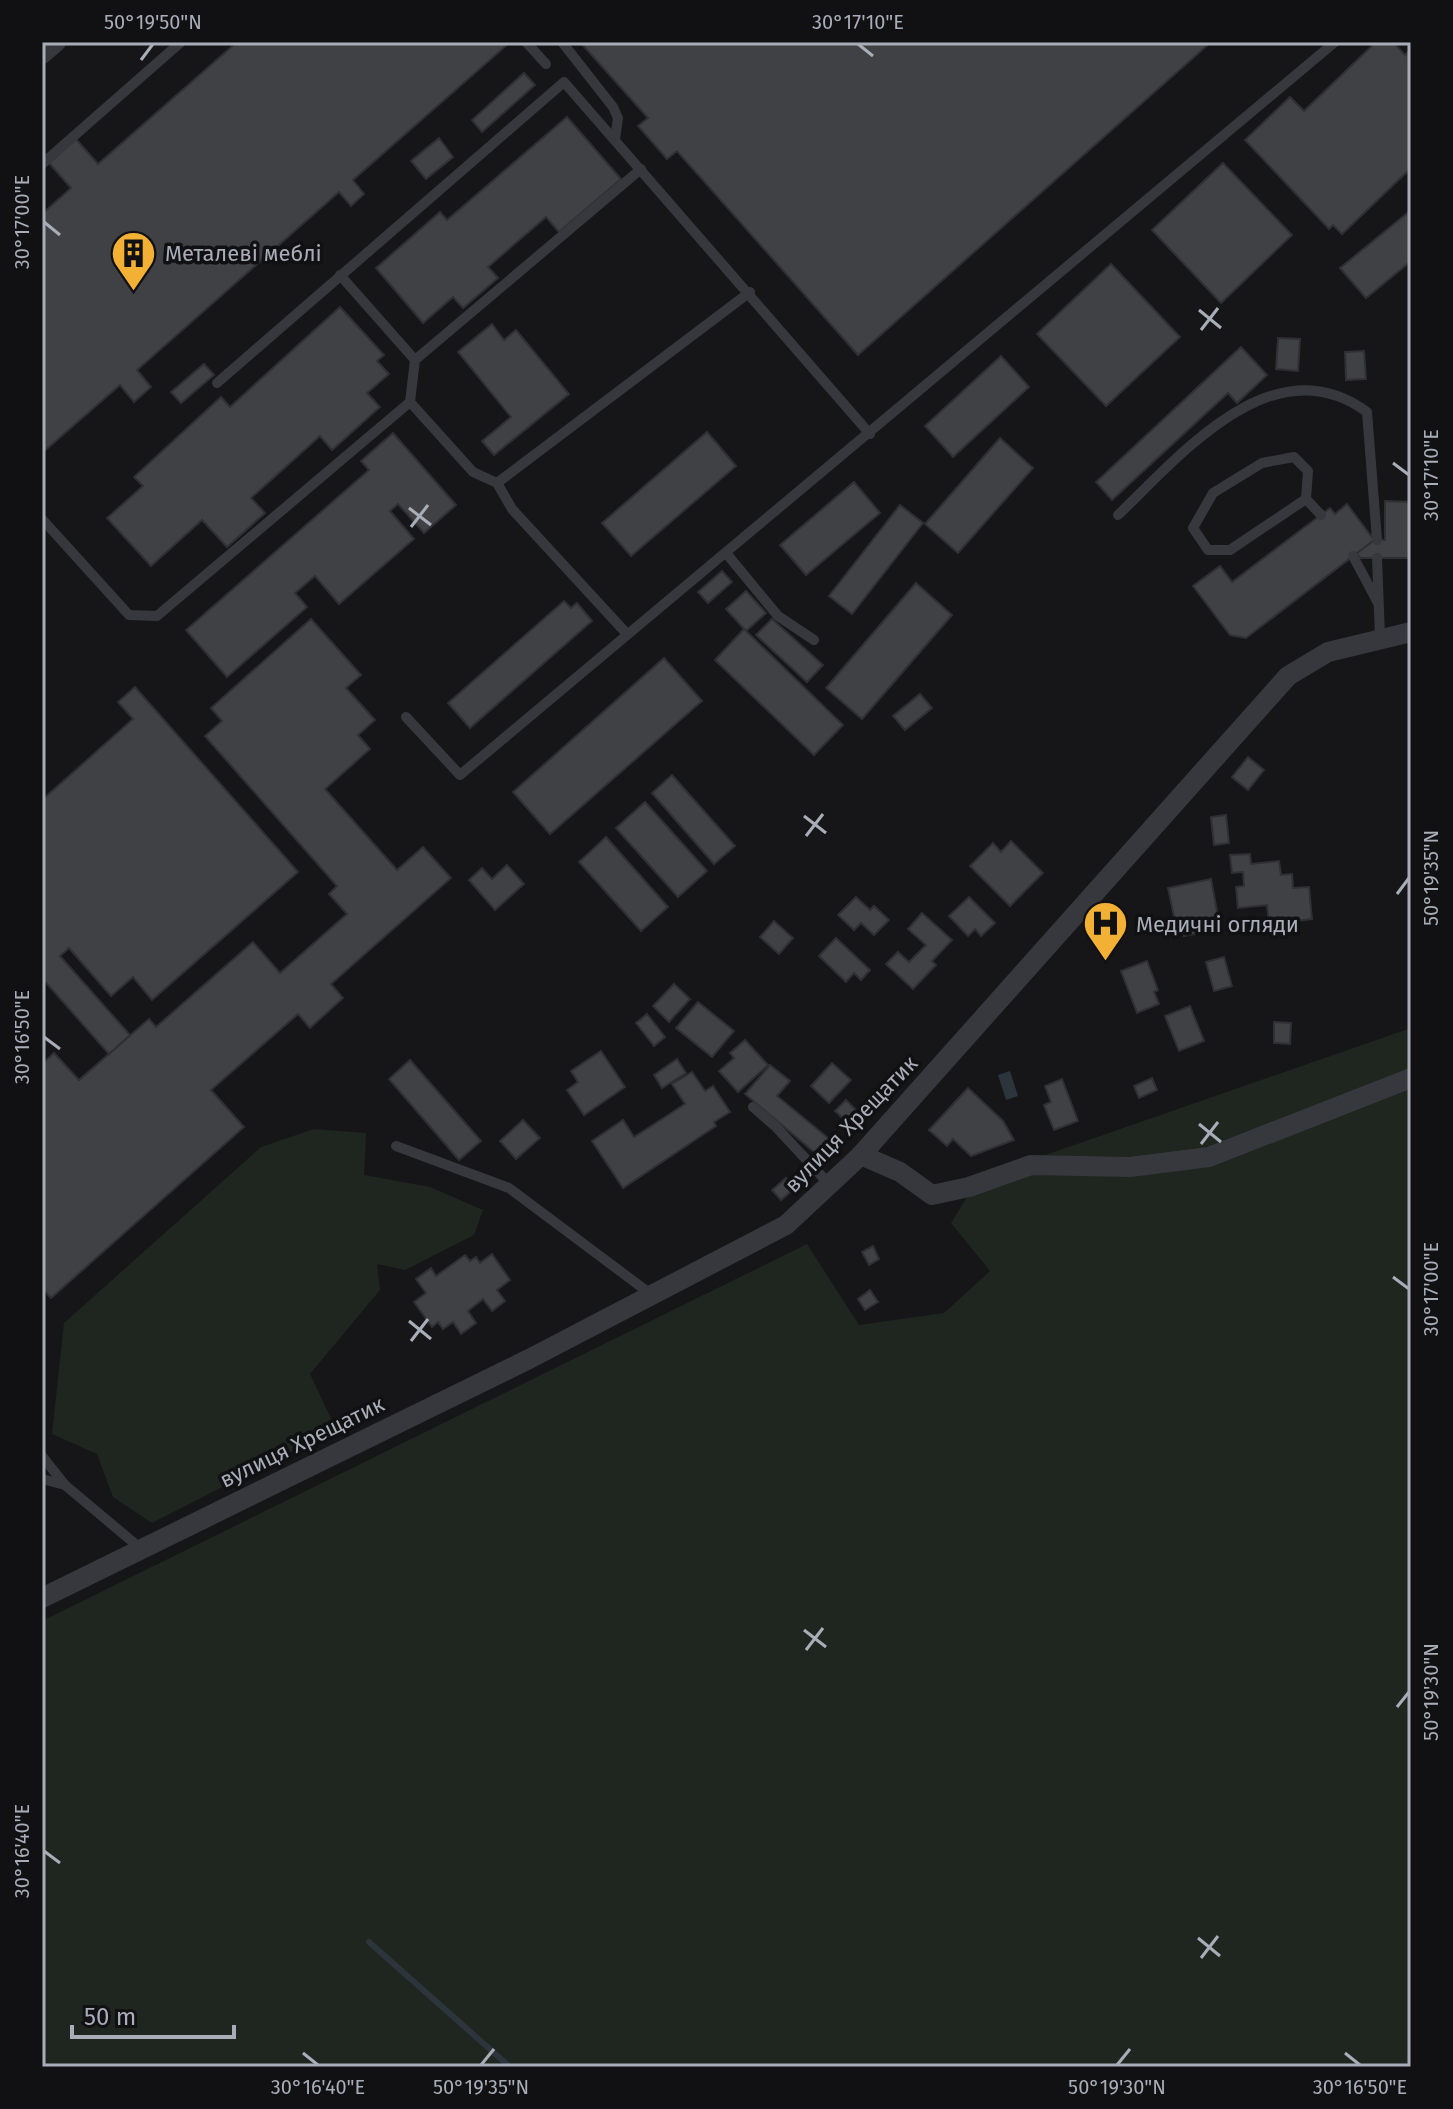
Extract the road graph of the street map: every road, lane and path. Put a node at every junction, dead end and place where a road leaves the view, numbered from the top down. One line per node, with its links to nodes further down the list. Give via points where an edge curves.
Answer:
1 (56, 42): 6 (street)
2 (181, 42): 9 (lane)
3 (526, 42): 7 (lane)
4 (562, 42): 8 (lane, via 613,107 618,118)
5 (1335, 42): 16 (lane)
6 (42, 54)
7 (546, 64)
8 (615, 139): 10 (lane); 11 (lane, via 564,82)
9 (42, 164)
10 (641, 169): 12 (lane); 13 (lane)
11 (340, 275): 13 (lane); 14 (lane)
12 (750, 292): 16 (lane); 17 (lane)
13 (415, 360): 15 (lane)
14 (217, 383)
15 (410, 402): 17 (lane, via 473,472); 21 (lane, via 157,616 129,615)
16 (870, 434): 23 (lane)
17 (497, 483): 28 (lane, via 512,509)
18 (1306, 499): 18 (lane, via 1230,550 1208,550 1193,528 1213,493 1262,463 1294,457 1308,471); 20 (lane)
19 (1118, 515): 22 (lane, via 1219,419 1287,389 1349,398 1367,412)
20 (1321, 515)
21 (42, 519)
22 (1377, 540)
23 (726, 553): 28 (lane); 30 (lane, via 778,616)
24 (1353, 556): 26 (lane)
25 (1377, 558): 26 (lane)
26 (1379, 605): 29 (lane)
27 (1411, 632): 29 (street, вулиця Хрещатик)
28 (627, 634): 31 (lane, via 460,775)
29 (1380, 637): 35 (street, вулиця Хрещатик, via 1328,652 1288,676)
30 (814, 640)
31 (406, 717)
32 (1411, 1078): 35 (street, via 1209,1157 1130,1167 1031,1165 932,1195 900,1172)
33 (753, 1107): 36 (lane)
34 (396, 1146): 37 (lane, via 509,1188)
35 (861, 1155): 36 (street, вулиця Хрещатик)
36 (831, 1186): 37 (street, вулиця Хрещатик, via 786,1225)
37 (652, 1295): 41 (street, вулиця Хрещатик)
38 (42, 1456): 40 (lane)
39 (42, 1479): 40 (lane)
40 (65, 1485): 41 (lane)
41 (140, 1548): 42 (street, вулиця Хрещатик)
42 (42, 1598)

